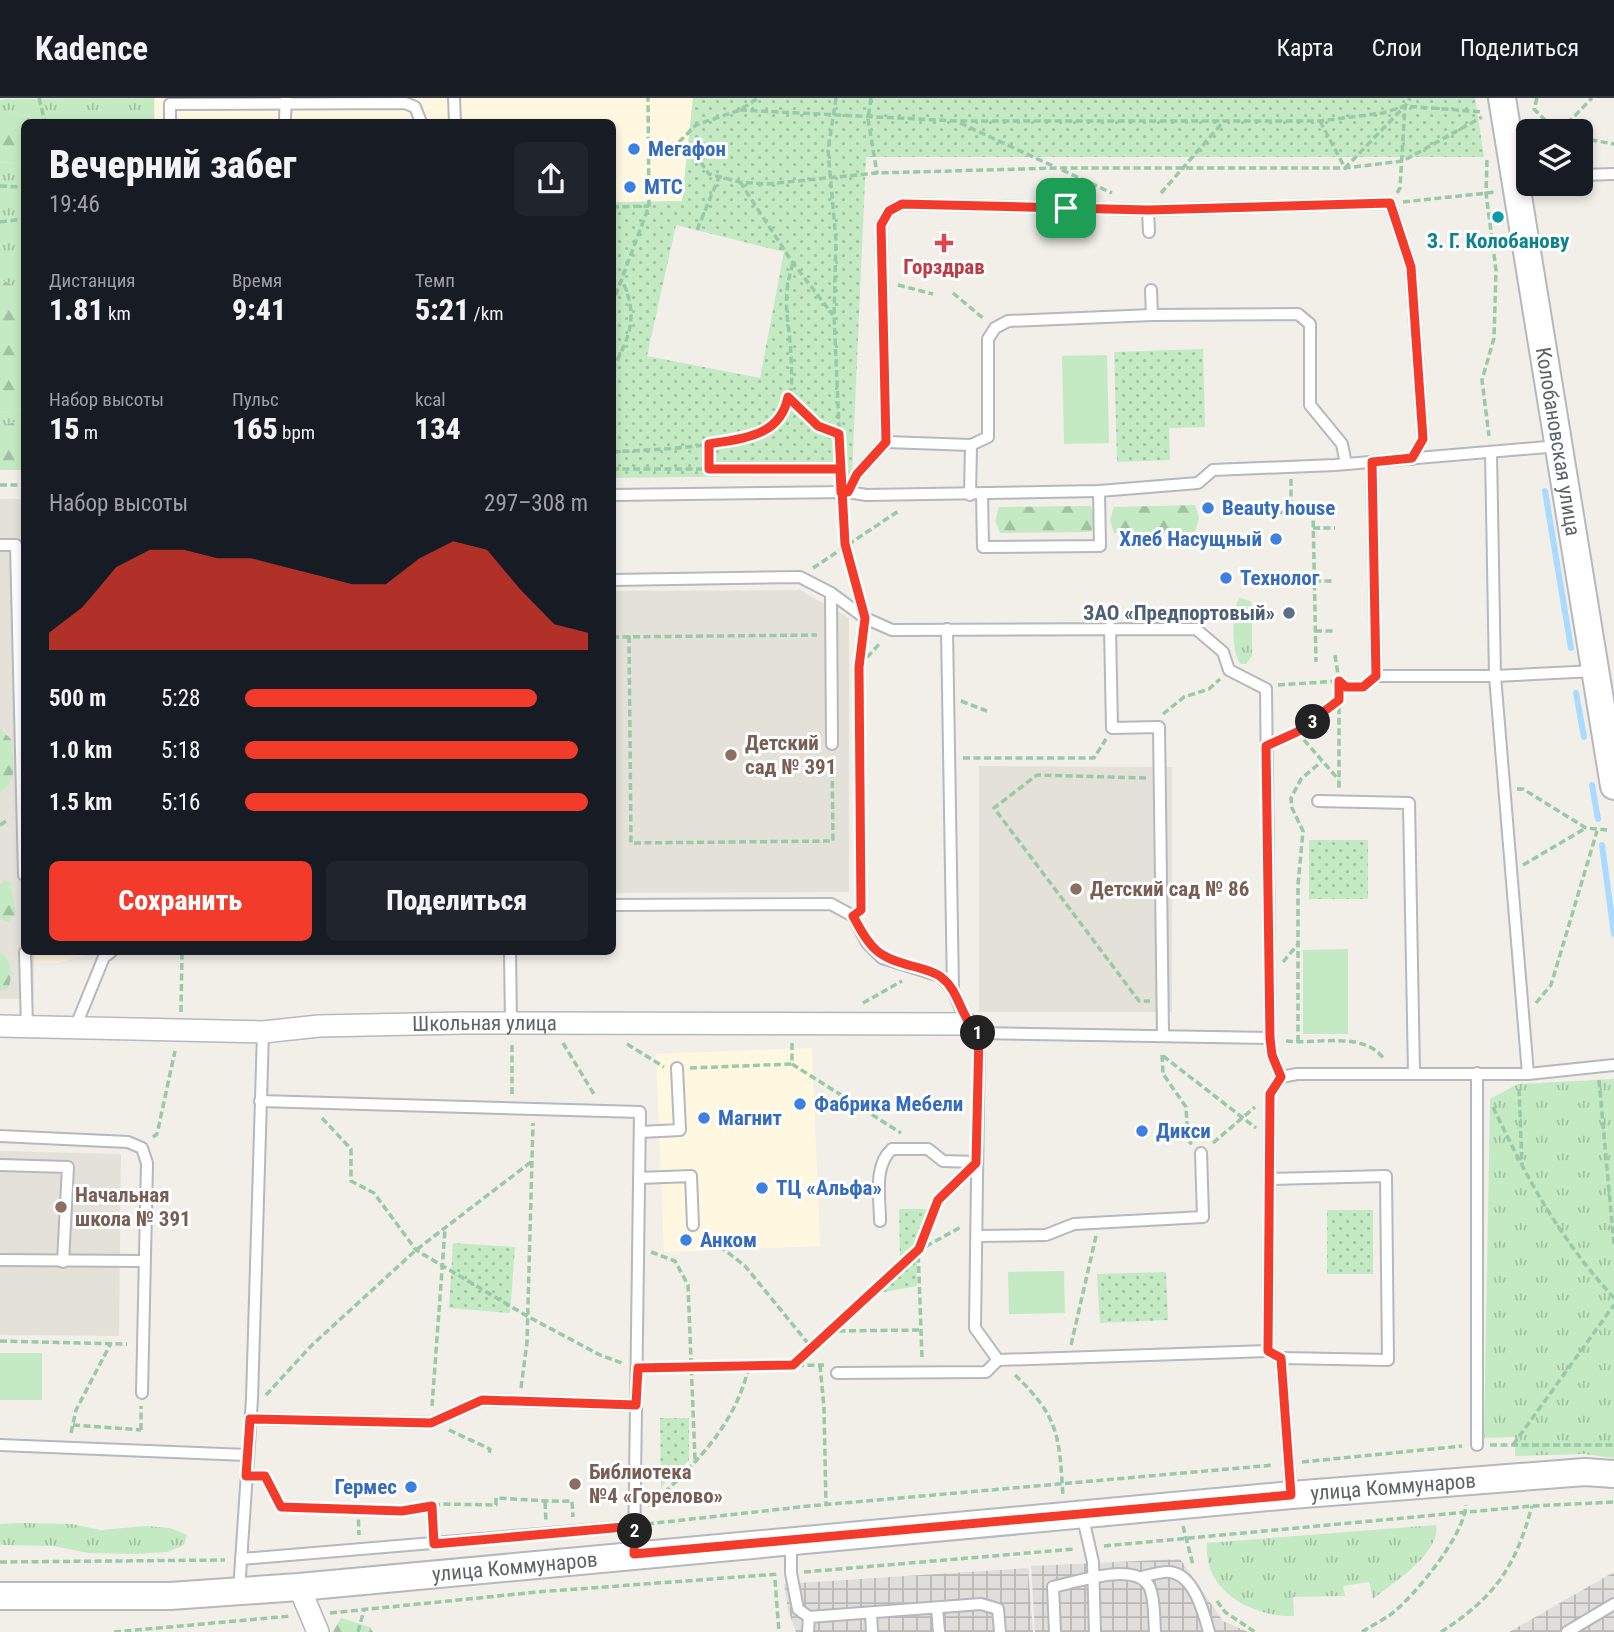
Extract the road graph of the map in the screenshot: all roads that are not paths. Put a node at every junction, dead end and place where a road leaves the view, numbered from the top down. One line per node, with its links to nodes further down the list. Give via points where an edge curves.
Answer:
1 (454, 98): 8 (lane)
2 (1502, 98): 9 (street, Колобановская улица)
3 (405, 100): 4 (lane); 7 (lane, via 415,107)
4 (286, 101): 5 (lane); 6 (lane, via 170,104)
5 (285, 118)
6 (170, 119)
7 (420, 119)
8 (455, 119)
9 (1516, 159)
10 (1614, 174): 11 (lane)
11 (1593, 175)
12 (1523, 196): 19 (street, Колобановская улица)
13 (1148, 210): 14 (lane); 17 (lane, via 902,204 889,211 881,225); 21 (lane, via 1390,203 1411,267 1423,439)
14 (1149, 232)
15 (1151, 289): 16 (lane)
16 (1152, 315): 18 (lane, via 1008,321 995,328 988,339 988,437); 23 (lane, via 1298,314 1310,324 1310,405 1342,444)
17 (886, 442): 18 (lane); 25 (lane)
18 (971, 445): 28 (lane)
19 (1559, 446): 20 (lane); 34 (street, Колобановская улица)
20 (1492, 452): 21 (lane); 35 (lane)
21 (1412, 458): 22 (lane)
22 (1372, 462): 23 (lane); 35 (lane, via 1376,676)
23 (1346, 464): 24 (lane, via 1213,470 1198,483)
24 (1099, 491): 26 (lane); 26 (lane, via 1100,546 983,547)
25 (845, 492): 27 (lane); 28 (lane)
26 (982, 494): 28 (lane)
27 (616, 495)
28 (970, 495)
29 (0, 545): 37 (lane, via 16,545)
30 (616, 580): 31 (lane, via 800,577)
31 (831, 593): 33 (lane, via 865,618 892,630); 36 (lane)
32 (1110, 627): 33 (lane); 51 (lane, via 1112,729 1159,727); 52 (lane, via 1195,629 1223,652 1229,670 1266,689)
33 (947, 629): 44 (lane)
34 (1595, 670): 35 (lane); 38 (street, Колобановская улица)
35 (1495, 676): 57 (lane)
36 (832, 744)
37 (21, 751)
38 (1614, 786)
39 (1318, 801): 55 (lane, via 1409,803)
40 (616, 905): 44 (lane, via 831,904 853,916 867,943 882,958 940,976)
41 (25, 955): 47 (lane)
42 (107, 955): 48 (lane)
43 (510, 955): 45 (lane)
44 (953, 990): 49 (lane)
45 (511, 1023): 49 (street, Школьная улица); 50 (street, Школьная улица, via 319,1026)
46 (0, 1026): 47 (street, Школьная улица)
47 (27, 1026): 48 (street, Школьная улица)
48 (75, 1028): 50 (street, Школьная улица)
49 (973, 1029): 51 (lane); 63 (lane)
50 (263, 1032): 59 (lane)
51 (1163, 1035): 52 (lane)
52 (1270, 1038): 58 (lane)
53 (1614, 1065): 57 (lane)
54 (677, 1068): 60 (lane, via 680,1130)
55 (1414, 1073): 56 (lane); 58 (lane)
56 (1477, 1073): 57 (lane); 81 (lane)
57 (1528, 1074)
58 (1281, 1077): 66 (lane, via 1270,1094)
59 (260, 1101): 60 (lane, via 640,1112); 79 (lane)
60 (640, 1132): 65 (lane)
61 (0, 1136): 71 (lane, via 128,1142 142,1148 147,1163)
62 (1201, 1153): 69 (lane, via 1203,1217 1074,1224 1046,1235)
63 (976, 1163): 67 (lane, via 943,1161 928,1149 892,1149 879,1174); 69 (lane)
64 (0, 1166): 72 (lane, via 68,1167)
65 (639, 1178): 68 (lane, via 691,1176); 78 (lane)
66 (1269, 1179): 73 (lane); 74 (lane, via 1387,1176 1388,1360)
67 (880, 1221)
68 (693, 1225)
69 (977, 1236): 75 (lane, via 975,1328)
70 (0, 1260): 72 (lane)
71 (143, 1261): 72 (lane); 77 (lane)
72 (63, 1262)
73 (1268, 1351): 74 (lane); 75 (lane)
74 (1281, 1358): 84 (lane)
75 (998, 1360): 76 (lane, via 986,1372)
76 (837, 1373)
77 (142, 1393)
78 (636, 1405): 79 (lane, via 482,1400 431,1423); 86 (lane)
79 (250, 1419): 82 (lane)
80 (0, 1445): 82 (lane)
81 (1477, 1445)
82 (247, 1455): 89 (lane)
83 (1614, 1474): 84 (street, улица Коммунаров, via 1585,1472)
84 (1291, 1495): 85 (street, улица Коммунаров)
85 (1082, 1514): 87 (street, улица Коммунаров); 91 (lane)
86 (635, 1523): 88 (lane); 89 (lane)
87 (791, 1540): 88 (street, улица Коммунаров); 98 (lane, via 798,1609)
88 (634, 1554): 92 (street, улица Коммунаров)
89 (241, 1559): 93 (lane)
90 (1142, 1577): 91 (lane, via 1128,1573); 106 (lane, via 1150,1588); 107 (lane, via 1170,1572 1185,1578 1202,1606)
91 (1093, 1578): 104 (lane, via 1053,1587); 105 (lane)
92 (299, 1587): 93 (street, улица Коммунаров); 99 (street)
93 (239, 1591): 94 (street, улица Коммунаров, via 170,1596)
94 (0, 1596)
95 (1614, 1604): 108 (lane)
96 (937, 1608): 97 (lane); 102 (lane); 103 (lane, via 981,1604 998,1609)
97 (871, 1613): 98 (lane); 101 (lane)
98 (809, 1617): 100 (lane)
99 (314, 1623)
100 (808, 1632)
101 (872, 1632)
102 (939, 1632)
103 (1000, 1632)
104 (1055, 1632)
105 (1095, 1632)
106 (1155, 1632)
107 (1209, 1632)
108 (1567, 1632)

